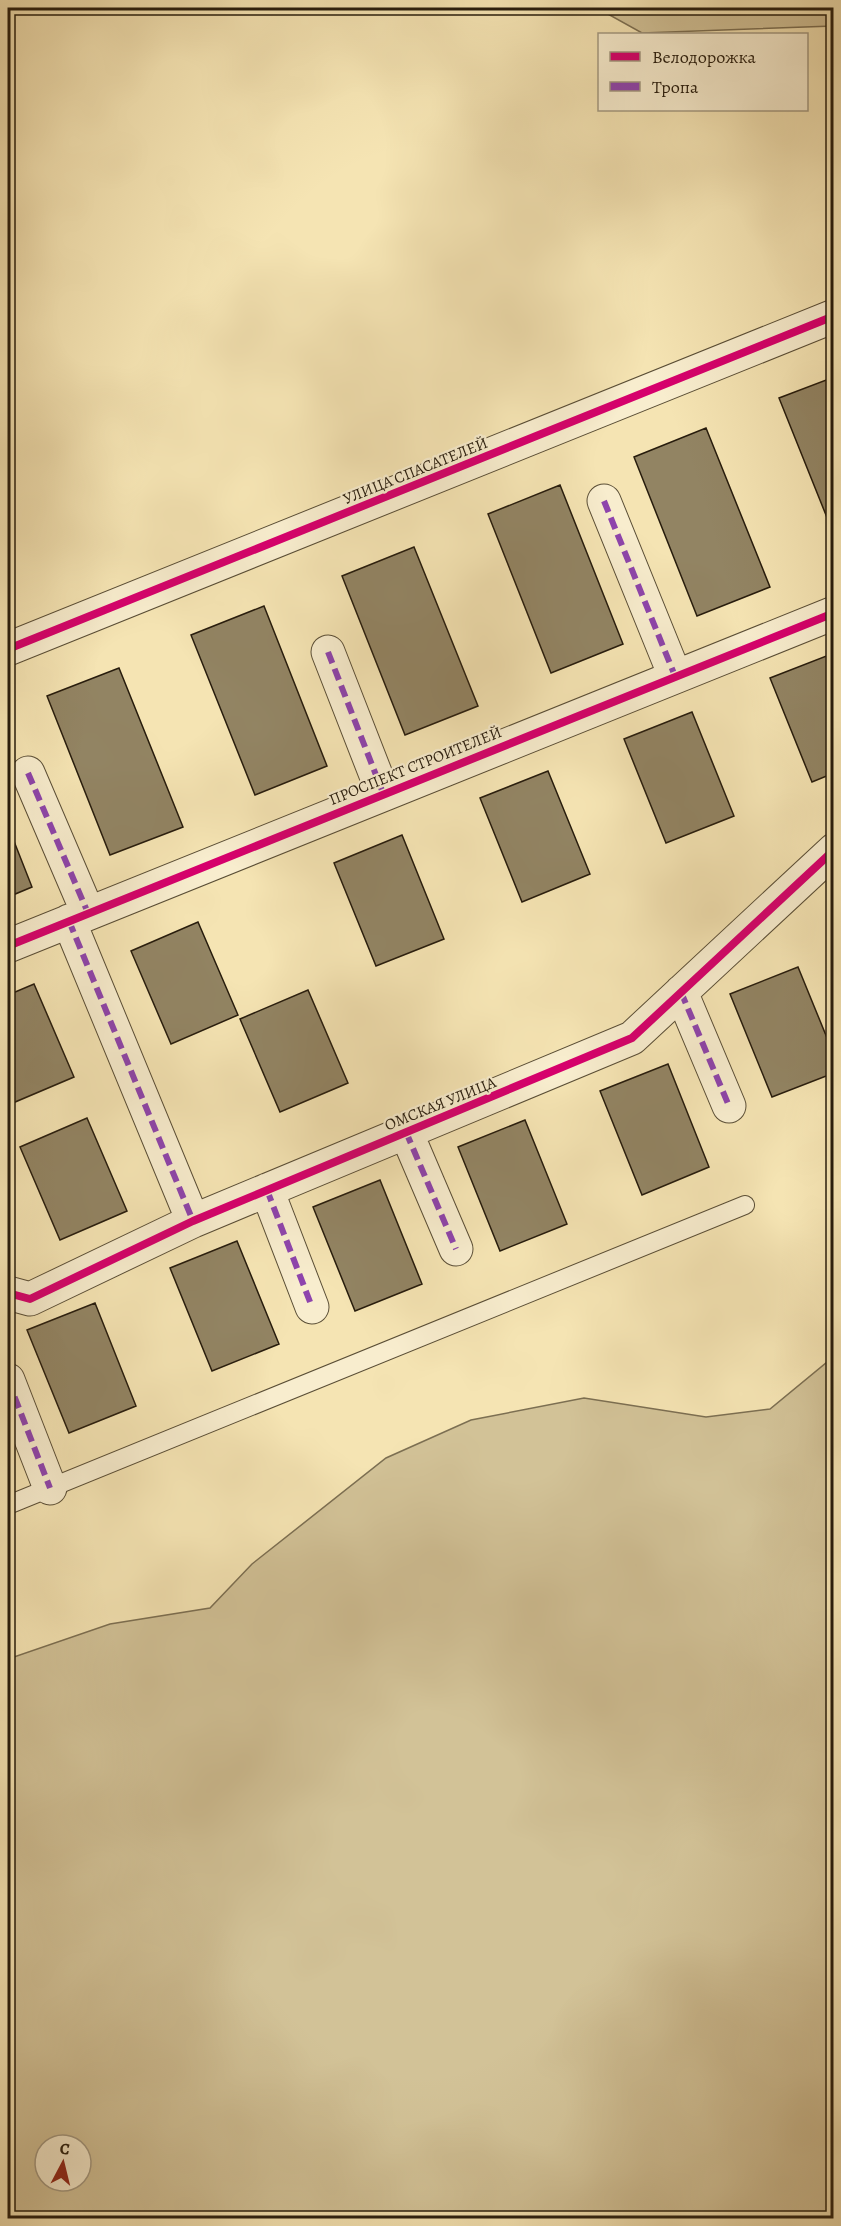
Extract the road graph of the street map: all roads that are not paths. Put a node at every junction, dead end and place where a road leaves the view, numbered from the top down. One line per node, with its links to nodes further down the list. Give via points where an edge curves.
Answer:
1 (834, 316): 4 (street, УЛИЦА СПАСАТЕЛЕЙ)
2 (604, 501): 6 (street)
3 (834, 613): 6 (street, ПРОСПЕКТ СТРОИТЕЛЕЙ)
4 (8, 649)
5 (328, 651): 8 (street)
6 (675, 676): 8 (street, ПРОСПЕКТ СТРОИТЕЛЕЙ)
7 (28, 774): 10 (street)
8 (383, 792): 10 (street, ПРОСПЕКТ СТРОИТЕЛЕЙ)
9 (834, 850): 12 (street, ОМСКАЯ УЛИЦА)
10 (78, 917): 11 (street, ПРОСПЕКТ СТРОИТЕЛЕЙ); 17 (street)
11 (8, 946)
12 (681, 992): 13 (street); 14 (street, ОМСКАЯ УЛИЦА, via 632,1038)
13 (729, 1106)
14 (406, 1132): 15 (street, ОМСКАЯ УЛИЦА); 18 (street)
15 (267, 1190): 17 (street, ОМСКАЯ УЛИЦА); 20 (street)
16 (745, 1205): 22 (lane)
17 (193, 1221): 19 (street, ОМСКАЯ УЛИЦА, via 30,1299)
18 (456, 1249)
19 (8, 1293)
20 (312, 1306)
21 (8, 1380): 22 (street)
22 (50, 1488): 23 (lane)
23 (8, 1505)

